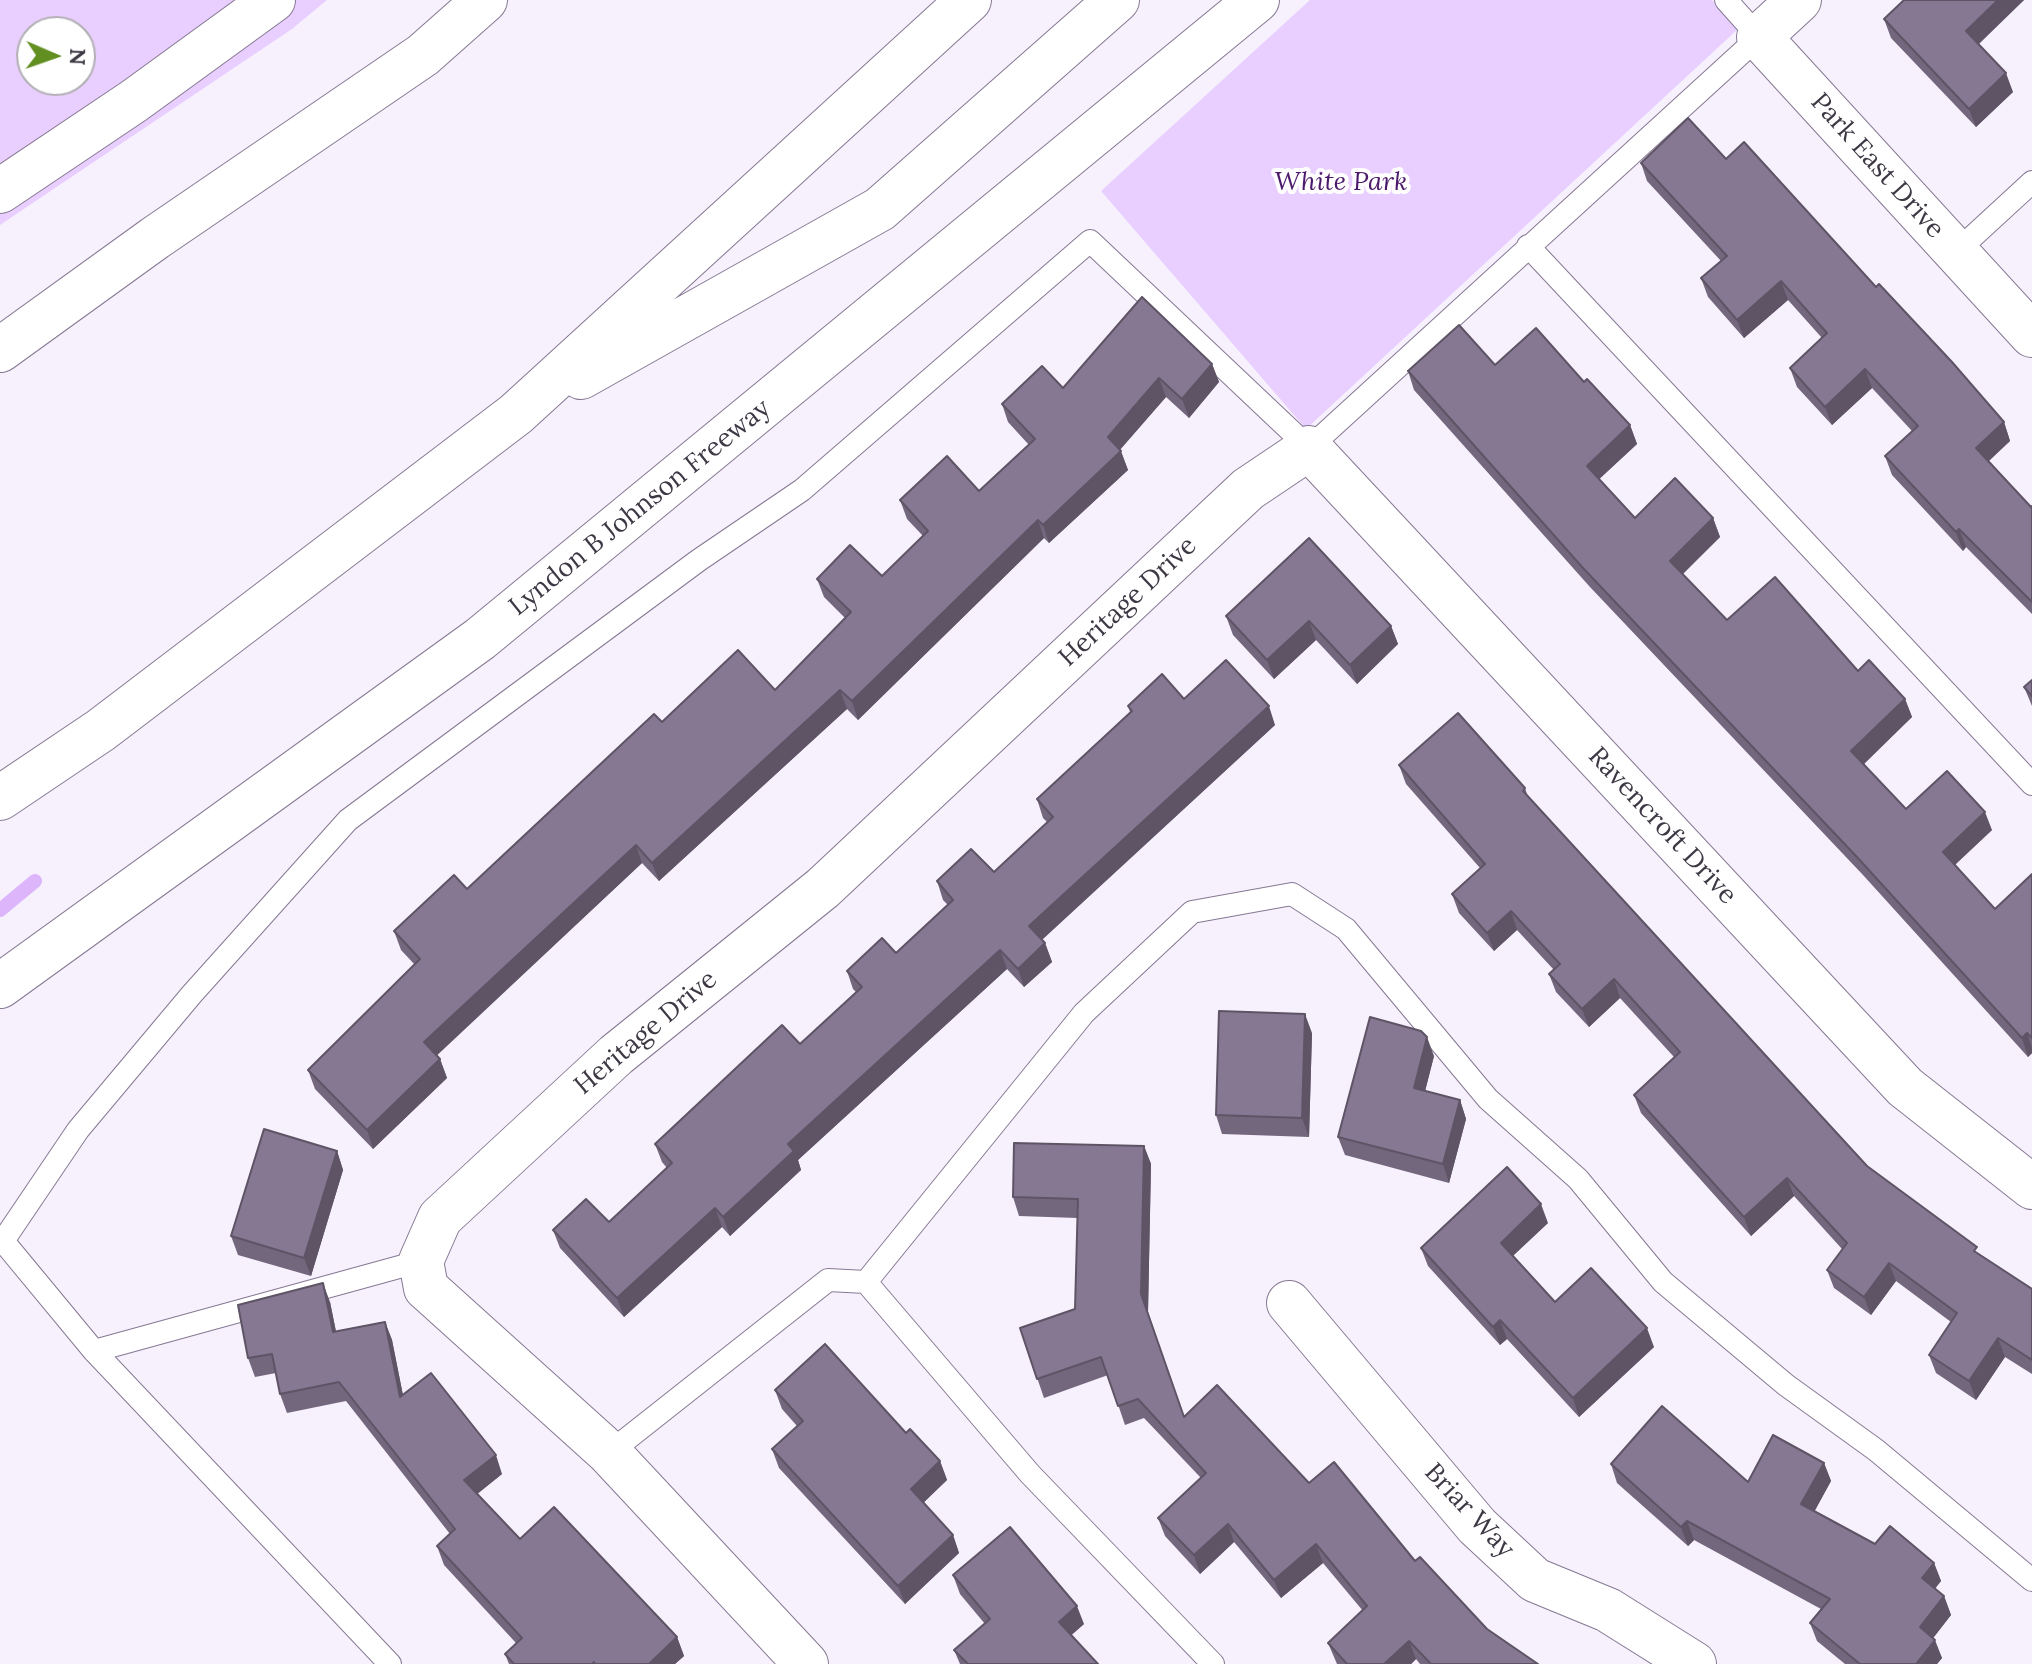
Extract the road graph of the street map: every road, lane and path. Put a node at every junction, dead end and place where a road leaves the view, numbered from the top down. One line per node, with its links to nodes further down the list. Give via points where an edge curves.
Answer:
1 (273, 0): 10 (main road)
2 (485, 0): 14 (main road, via 423,55)
3 (969, 0): 15 (main road)
4 (1117, 0): 15 (main road, via 880,209)
5 (1257, 0): 19 (main road, Lyndon B Johnson Freeway, via 480,639)
6 (1726, 0): 8 (lane)
7 (1799, 0): 8 (main road)
8 (1759, 37): 11 (lane); 12 (main road, Park East Drive)
9 (2032, 182): 12 (lane)
10 (0, 191)
11 (1528, 246): 16 (lane); 17 (lane)
12 (1956, 252): 13 (main road, Park East Drive)
13 (2032, 335)
14 (0, 350)
15 (516, 414): 18 (main road, via 101,730)
16 (1309, 448): 20 (main road, Ravencroft Drive, via 1905,1087); 21 (main road, Heritage Drive, via 1248,489 823,888 616,1055 440,1218); 24 (lane, via 1090,241 802,490 348,820 78,1130 3,1241)
17 (2032, 784)
18 (0, 798)
19 (0, 986)
20 (2032, 1187)
21 (421, 1261): 24 (lane); 25 (main road, via 426,1288)
22 (866, 1282): 25 (lane, via 828,1280); 26 (lane, via 1084,1013 1192,912 1292,894 1346,929 1488,1099 1578,1179 1663,1282); 29 (lane, via 1030,1474)
23 (1289, 1303): 30 (main road, Briar Way, via 1477,1526 1535,1580 1608,1610)
24 (94, 1351): 27 (lane)
25 (609, 1453): 28 (main road)
26 (2032, 1580)
27 (390, 1664)
28 (806, 1664)
29 (1213, 1664)
30 (1694, 1664)

